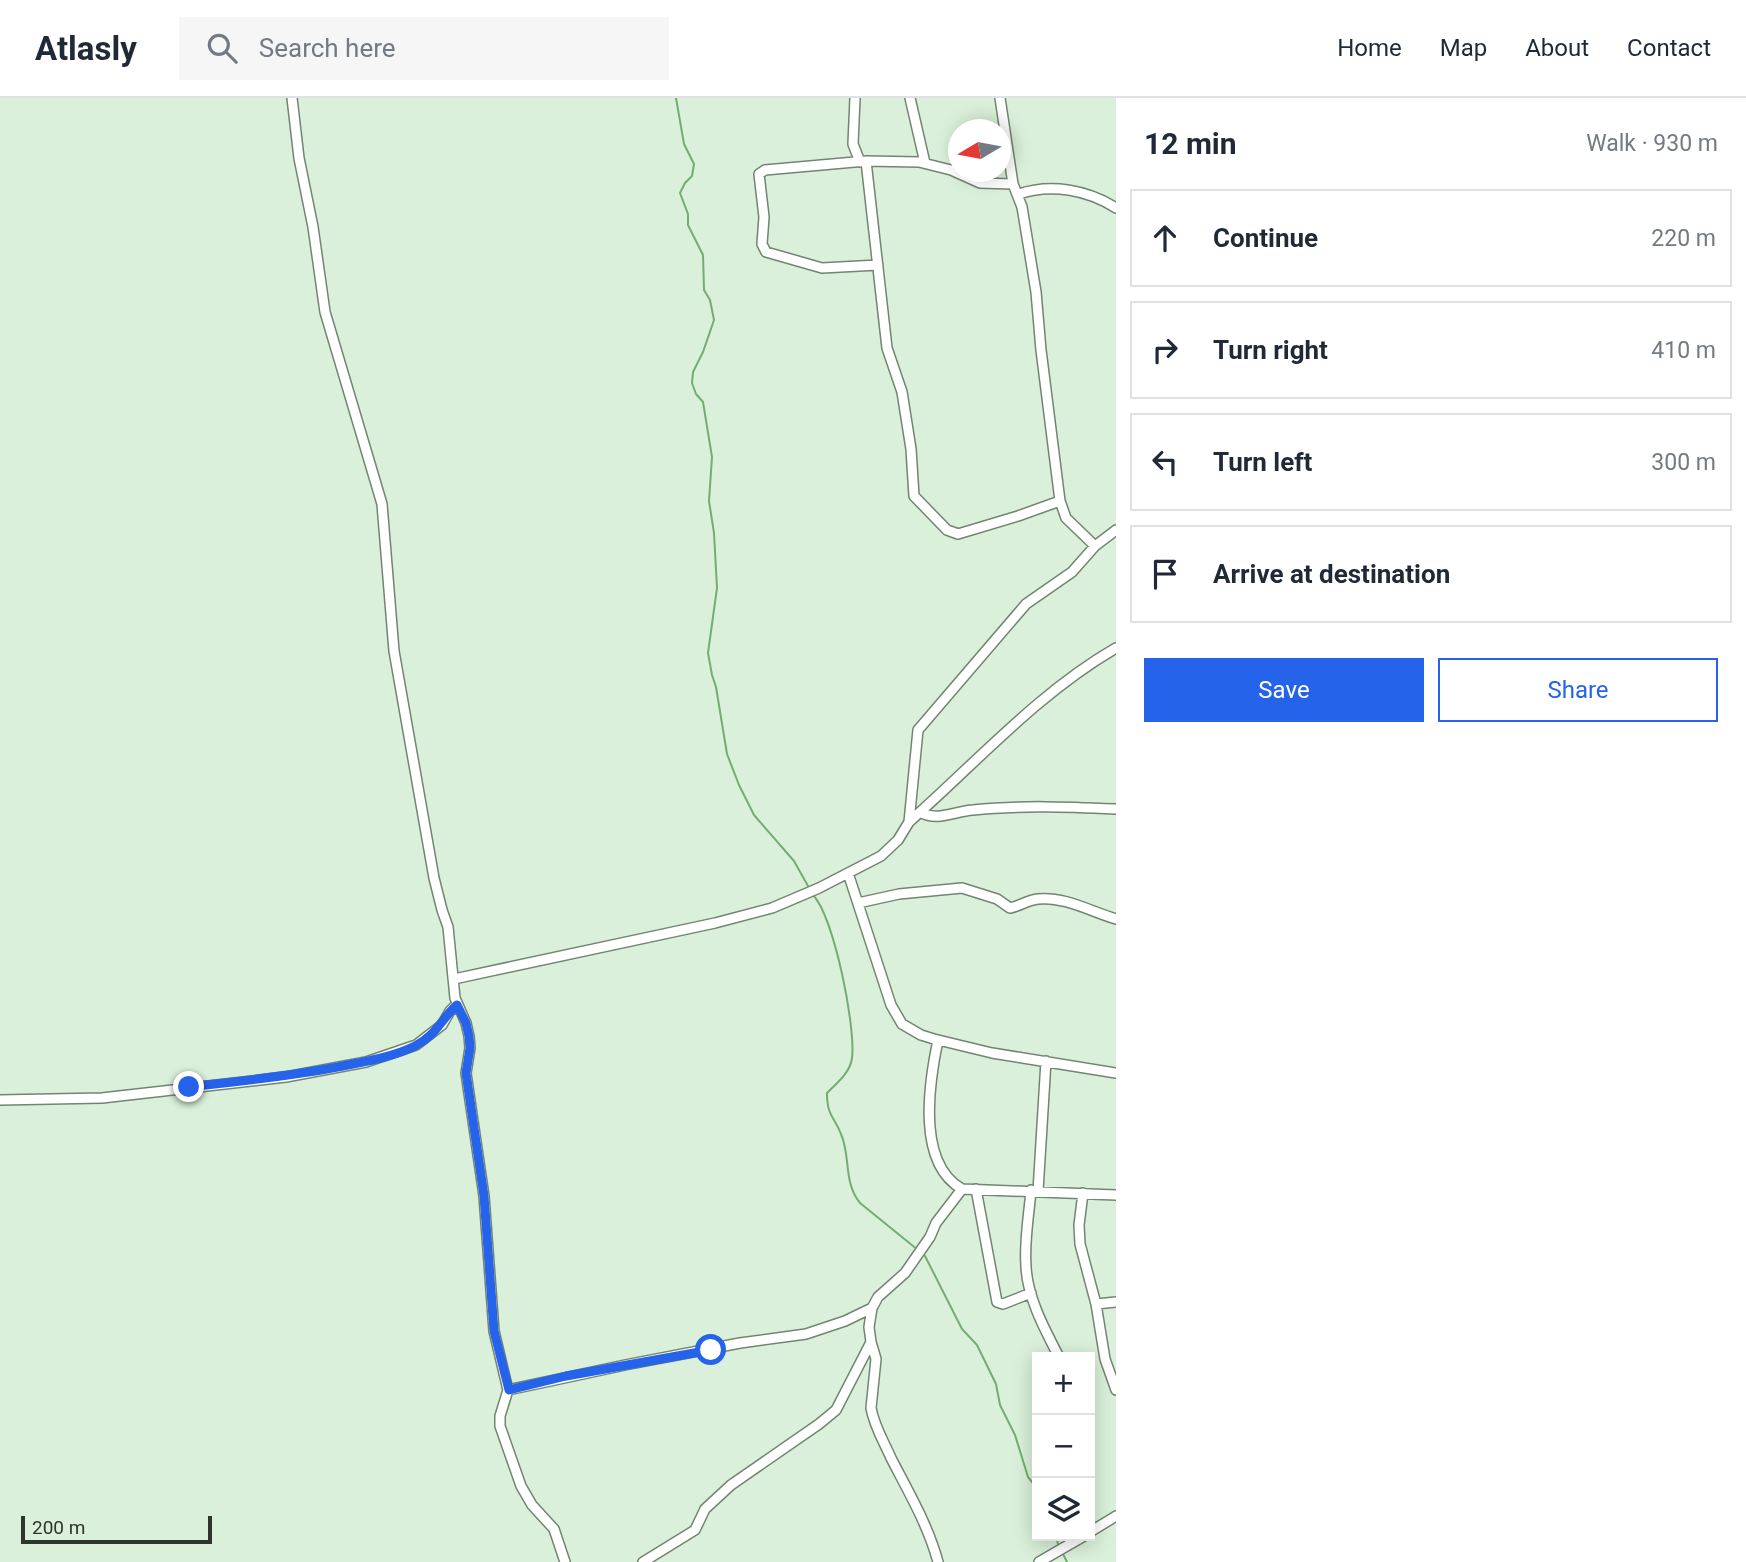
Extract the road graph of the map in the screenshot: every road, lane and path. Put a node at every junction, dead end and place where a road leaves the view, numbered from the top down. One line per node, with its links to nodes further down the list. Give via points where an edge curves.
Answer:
1 (292, 98): 21 (street, via 325,312 382,504 394,651)
2 (855, 98): 5 (street, via 853,144)
3 (910, 98): 6 (street)
4 (1000, 98): 7 (street)
5 (863, 161): 6 (street); 10 (street); 10 (street, via 762,172 758,178 764,216 762,244 770,254 822,268)
6 (925, 163): 7 (street, via 980,183)
7 (1013, 184): 8 (street)
8 (1018, 194): 9 (street, via 1067,190); 11 (street, via 1036,292)
9 (1116, 208)
10 (878, 265): 11 (street, via 887,348 902,393 917,499 947,530 958,534)
11 (1060, 501): 13 (street, via 1066,518)
12 (1116, 530): 13 (street)
13 (1095, 546): 17 (street, via 1072,572 1026,604 918,730)
14 (1116, 648): 16 (street, via 1039,704)
15 (1116, 810): 16 (street, via 974,809 930,818)
16 (920, 812): 17 (street)
17 (909, 822): 18 (street, via 881,856)
18 (848, 873): 19 (street); 21 (street, via 784,904 738,917)
19 (858, 903): 20 (street, via 962,888 991,896 1010,908 1047,899); 23 (street, via 896,1016 911,1030)
20 (1116, 919)
21 (454, 979): 22 (street)
22 (457, 1005): 26 (street, via 442,1025 416,1045 366,1062 286,1077 102,1098); 38 (street, via 469,1036 466,1073 484,1196 494,1331)
23 (938, 1040): 24 (street); 27 (street, via 930,1085 931,1136 948,1180)
24 (1046, 1061): 25 (street); 29 (street)
25 (1116, 1073)
26 (0, 1100)
27 (962, 1189): 28 (street); 35 (street, via 916,1259)
28 (976, 1189): 29 (street); 32 (street, via 997,1302)
29 (1035, 1191): 30 (street); 32 (street, via 1026,1267)
30 (1083, 1193): 31 (street); 34 (street, via 1079,1234)
31 (1116, 1195)
32 (1031, 1293): 37 (street)
33 (1116, 1302): 34 (street)
34 (1096, 1304): 39 (street, via 1105,1359)
35 (872, 1308): 36 (street); 38 (street, via 806,1334)
36 (871, 1342): 44 (street, via 836,1410 731,1485 705,1509 695,1530); 45 (street, via 876,1359 873,1416 927,1526)
37 (1057, 1352)
38 (509, 1390): 43 (street, via 500,1416 502,1436 526,1496 554,1529)
39 (1116, 1391)
40 (1116, 1516): 41 (street)
41 (1095, 1529)
42 (1075, 1541): 46 (street)
43 (565, 1562)
44 (643, 1562)
45 (938, 1562)
46 (1039, 1562)

